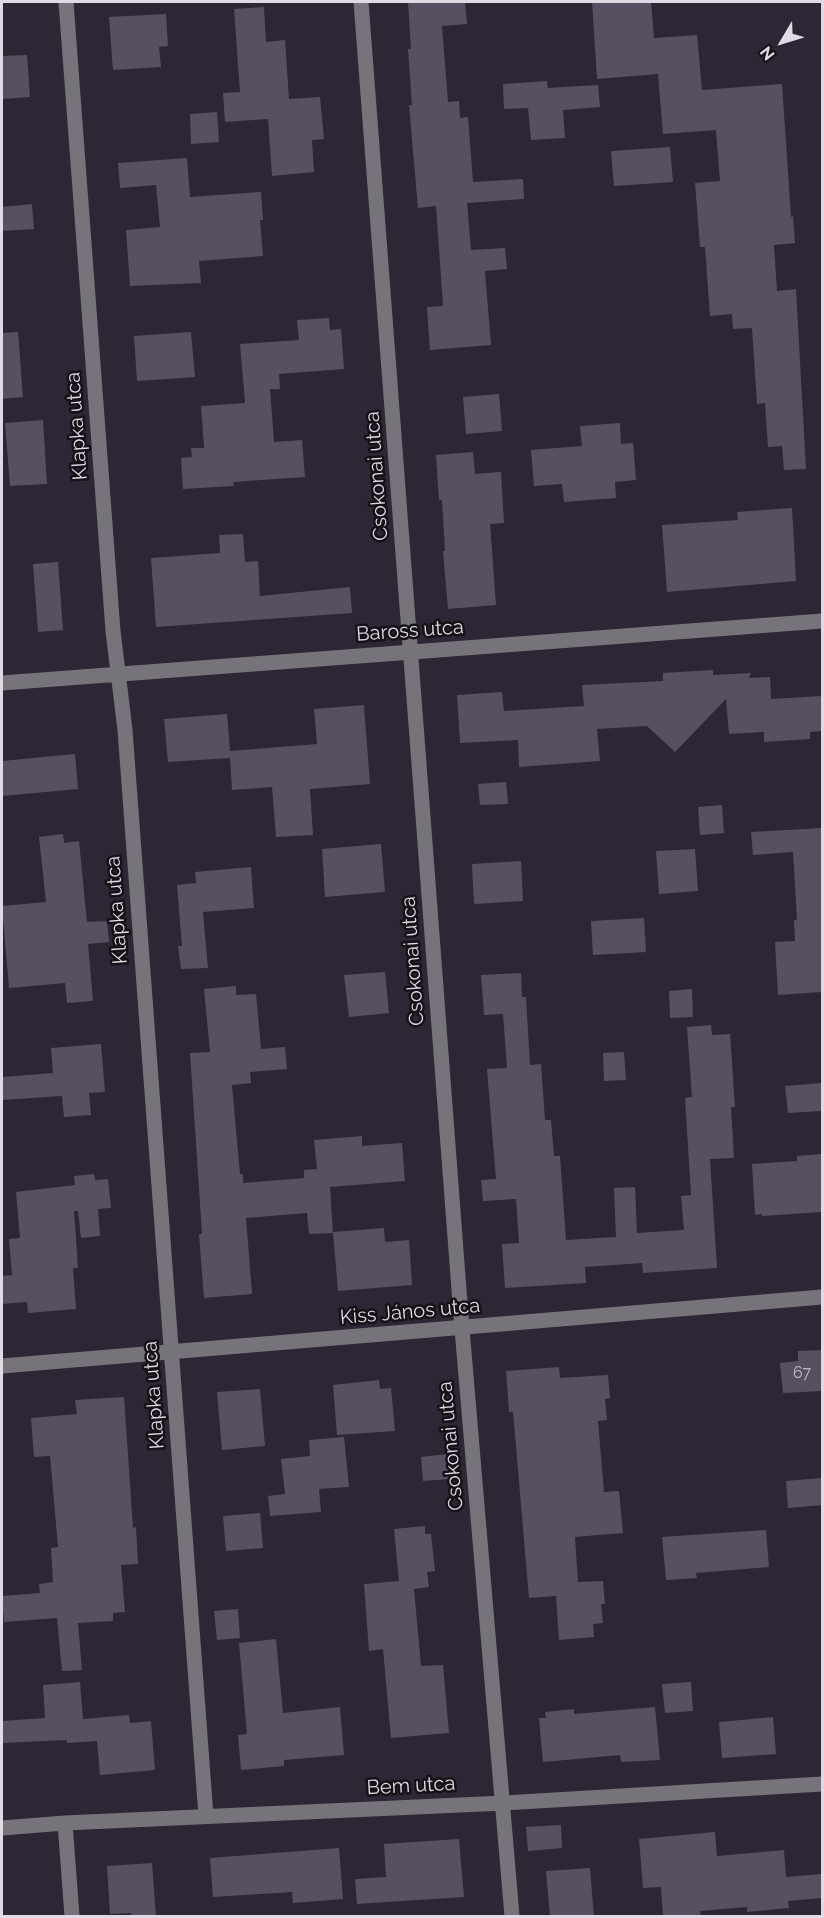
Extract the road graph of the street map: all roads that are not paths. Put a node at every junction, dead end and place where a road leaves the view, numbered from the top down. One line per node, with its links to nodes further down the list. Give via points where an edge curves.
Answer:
1 (66, 2): 5 (street, Klapka utca)
2 (361, 2): 4 (street, Csokonai utca)
3 (822, 621): 4 (street, Baross utca)
4 (411, 652): 5 (street, Baross utca); 8 (street, Csokonai utca)
5 (118, 673): 6 (street, Baross utca); 9 (street, Klapka utca)
6 (2, 683)
7 (822, 1297): 8 (street, Kiss János utca)
8 (462, 1329): 9 (street, Kiss János utca); 12 (street, Csokonai utca)
9 (171, 1352): 10 (street, Kiss János utca); 13 (street, Klapka utca)
10 (2, 1366)
11 (822, 1784): 12 (street, Bem utca)
12 (504, 1803): 13 (street, Bem utca); 17 (street, Csokonai utca)
13 (206, 1816): 14 (street, Bem utca)
14 (65, 1823): 15 (street, Bem utca); 16 (street)
15 (2, 1828)
16 (72, 1917)
17 (512, 1917)

